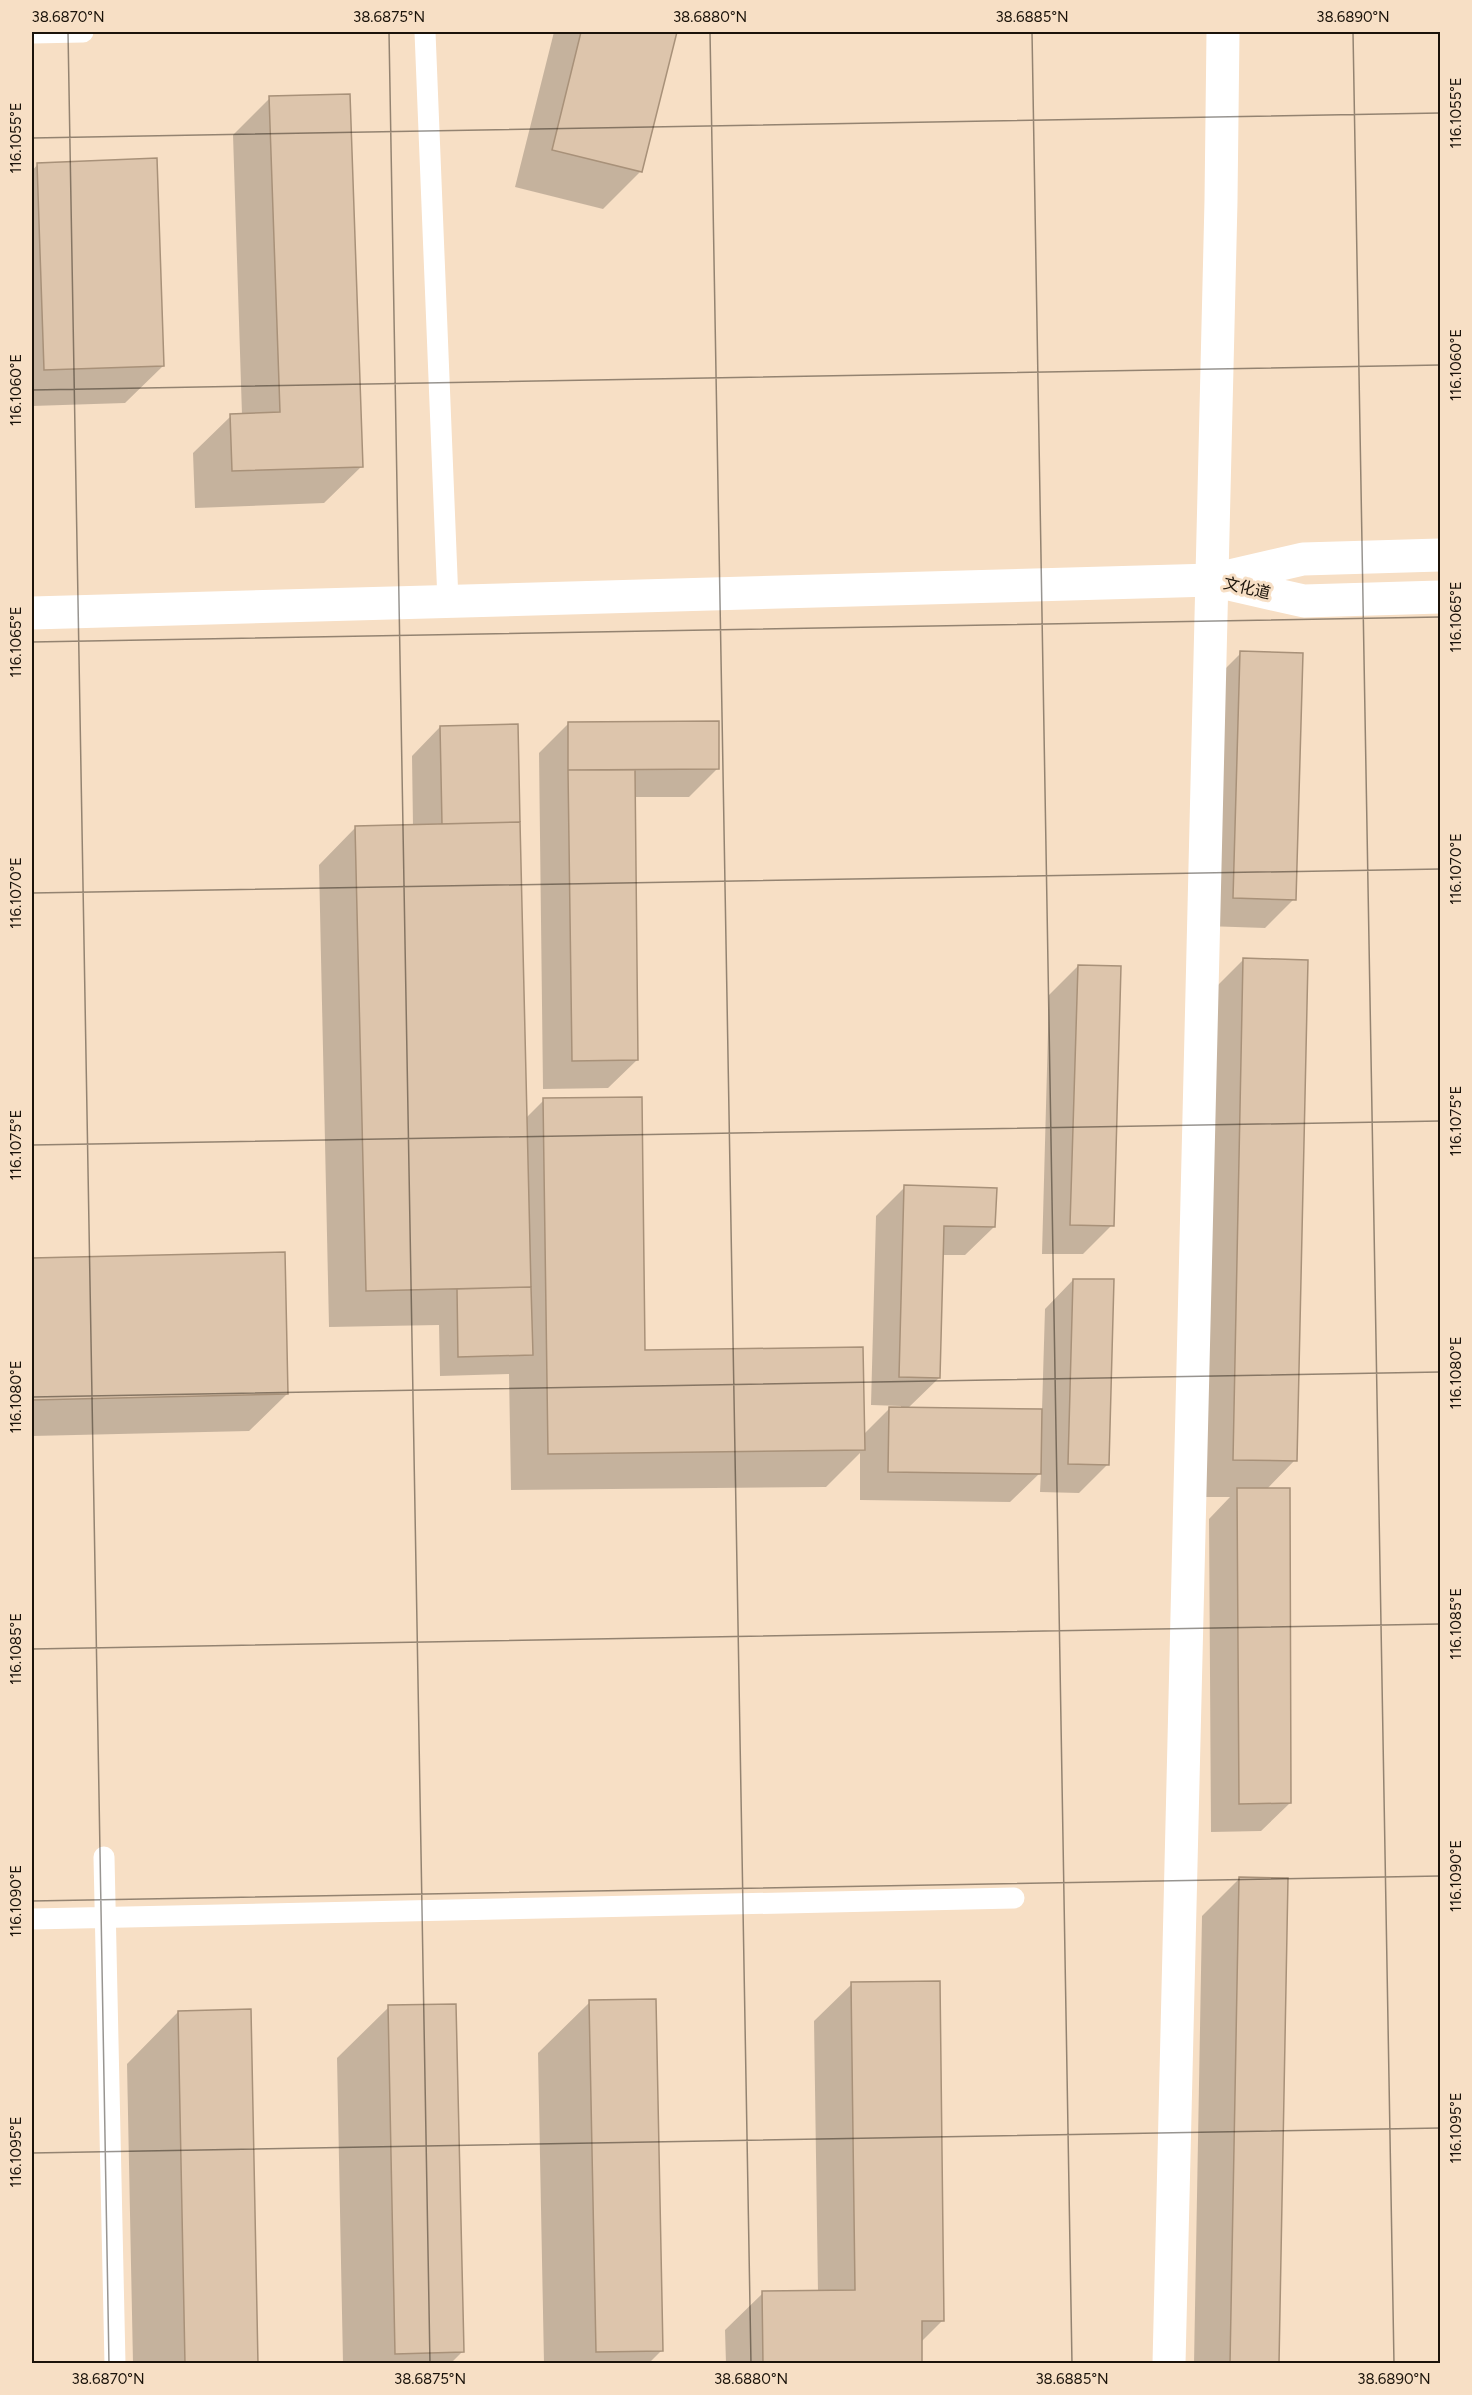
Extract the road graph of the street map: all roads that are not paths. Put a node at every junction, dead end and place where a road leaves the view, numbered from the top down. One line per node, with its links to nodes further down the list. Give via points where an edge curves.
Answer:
1 (83, 32): 4 (lane)
2 (425, 32): 8 (lane)
3 (1222, 32): 6 (street)
4 (32, 33)
5 (1440, 555): 6 (street, 文化道, via 1303,559)
6 (1212, 580): 7 (street, 文化道, via 1304,601); 8 (street); 15 (street)
7 (1440, 597)
8 (448, 601): 9 (street)
9 (32, 613)
10 (104, 1857): 12 (lane)
11 (1014, 1898): 12 (lane)
12 (105, 1916): 13 (lane); 14 (lane)
13 (32, 1919)
14 (115, 2364)
15 (1169, 2364)

